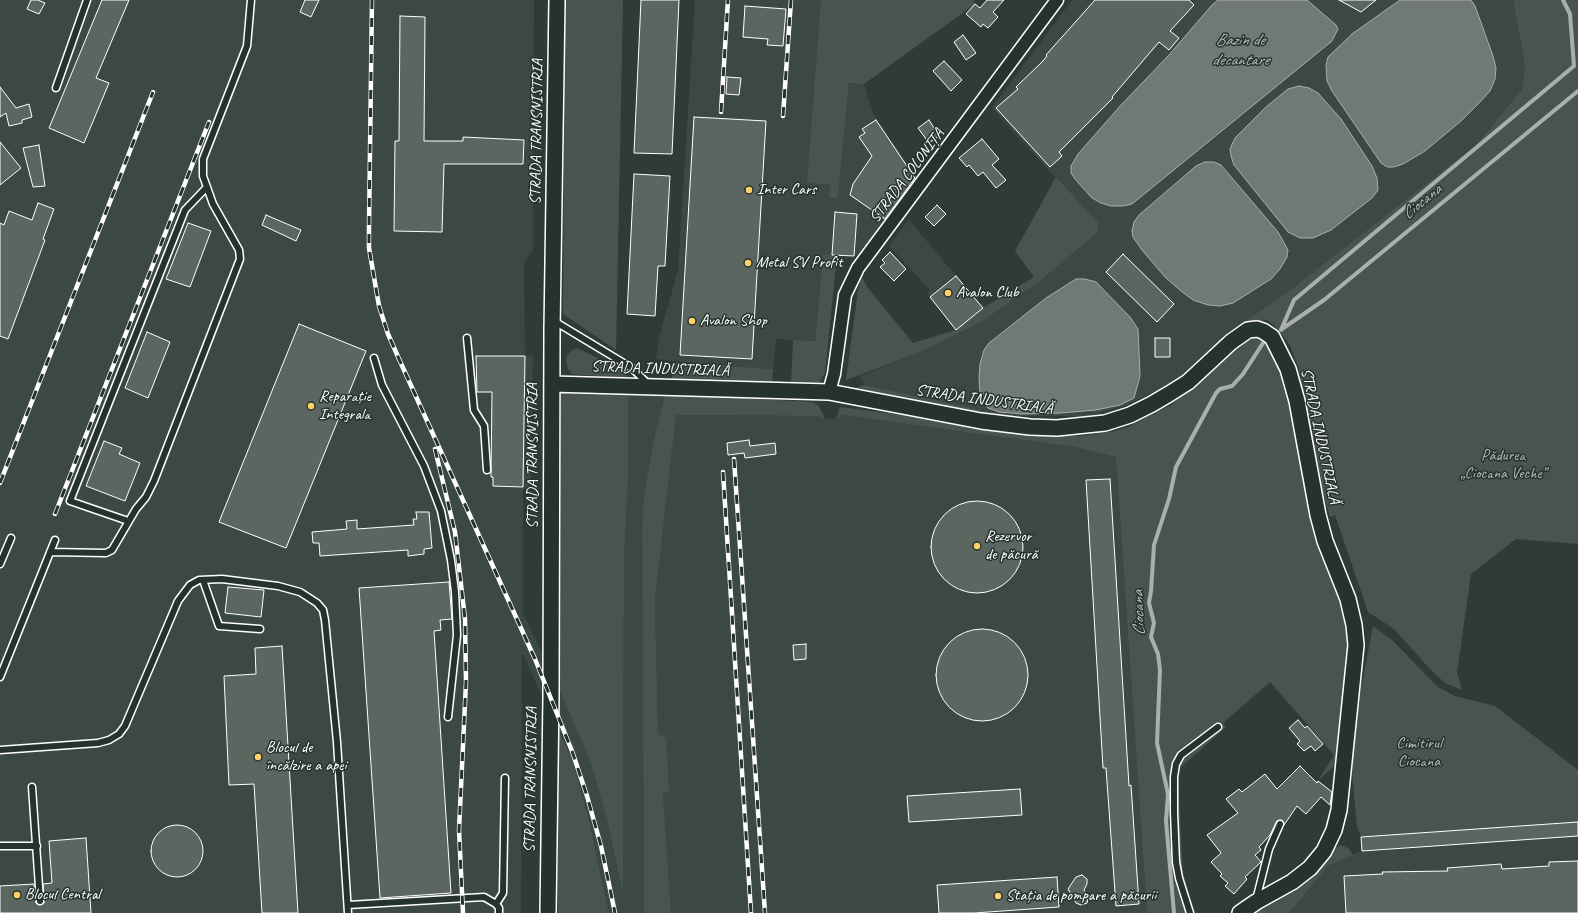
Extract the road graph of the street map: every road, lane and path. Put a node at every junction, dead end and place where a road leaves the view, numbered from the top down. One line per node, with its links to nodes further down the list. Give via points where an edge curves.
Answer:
1 (87, 0): 5 (lane)
2 (251, 0): 6 (lane, via 247,46 203,159 203,176)
3 (557, 0): 7 (street, STRADA TRANSNISTRIA)
4 (1057, 0): 12 (street, STRADA COLONIȚA, via 858,268 845,295 834,374)
5 (56, 88)
6 (207, 187): 14 (lane, via 212,204 239,250 240,259 154,481 146,498); 14 (lane, via 185,210 70,501)
7 (552, 320): 10 (street, STRADA TRANSNISTRIA); 11 (lane, via 632,368)
8 (467, 338): 13 (lane, via 474,410 484,426)
9 (374, 358): 22 (lane, via 382,385 424,466 441,512 455,592 457,635)
10 (552, 384): 11 (street, STRADA INDUSTRIALĂ); 36 (street, STRADA TRANSNISTRIA)
11 (651, 387): 12 (street, STRADA INDUSTRIALĂ)
12 (829, 392): 31 (street, STRADA INDUSTRIALĂ, via 981,421 1030,427 1056,428 1105,423 1130,415 1188,382 1231,342 1248,330 1263,331 1272,338 1288,369 1297,401 1318,514 1325,541 1348,599 1356,645 1339,810 1334,830 1324,851 1310,868 1292,882)
13 (487, 470)
14 (128, 521): 17 (lane, via 112,550 106,554)
15 (11, 538): 18 (lane)
16 (55, 540): 17 (lane)
17 (50, 552): 21 (lane)
18 (0, 564)
19 (203, 580): 20 (lane, via 219,626); 24 (lane, via 190,585 178,601 125,726 119,734 98,743); 33 (lane, via 222,579 278,586 300,592 323,610 337,742)
20 (260, 629)
21 (0, 677)
22 (448, 717)
23 (1218, 727): 37 (lane, via 1182,755 1176,764 1174,777 1176,862)
24 (0, 750)
25 (505, 778): 32 (lane, via 503,893)
26 (32, 787): 29 (lane)
27 (1280, 824): 31 (lane, via 1268,850)
28 (0, 846): 29 (lane)
29 (37, 846): 30 (lane)
30 (40, 901)
31 (1256, 902): 38 (street, STRADA INDUSTRIALĂ)
32 (496, 904): 33 (lane, via 484,897); 35 (lane)
33 (348, 905): 34 (lane)
34 (348, 913)
35 (499, 913)
36 (548, 913)
37 (1190, 913)
38 (1240, 913)

